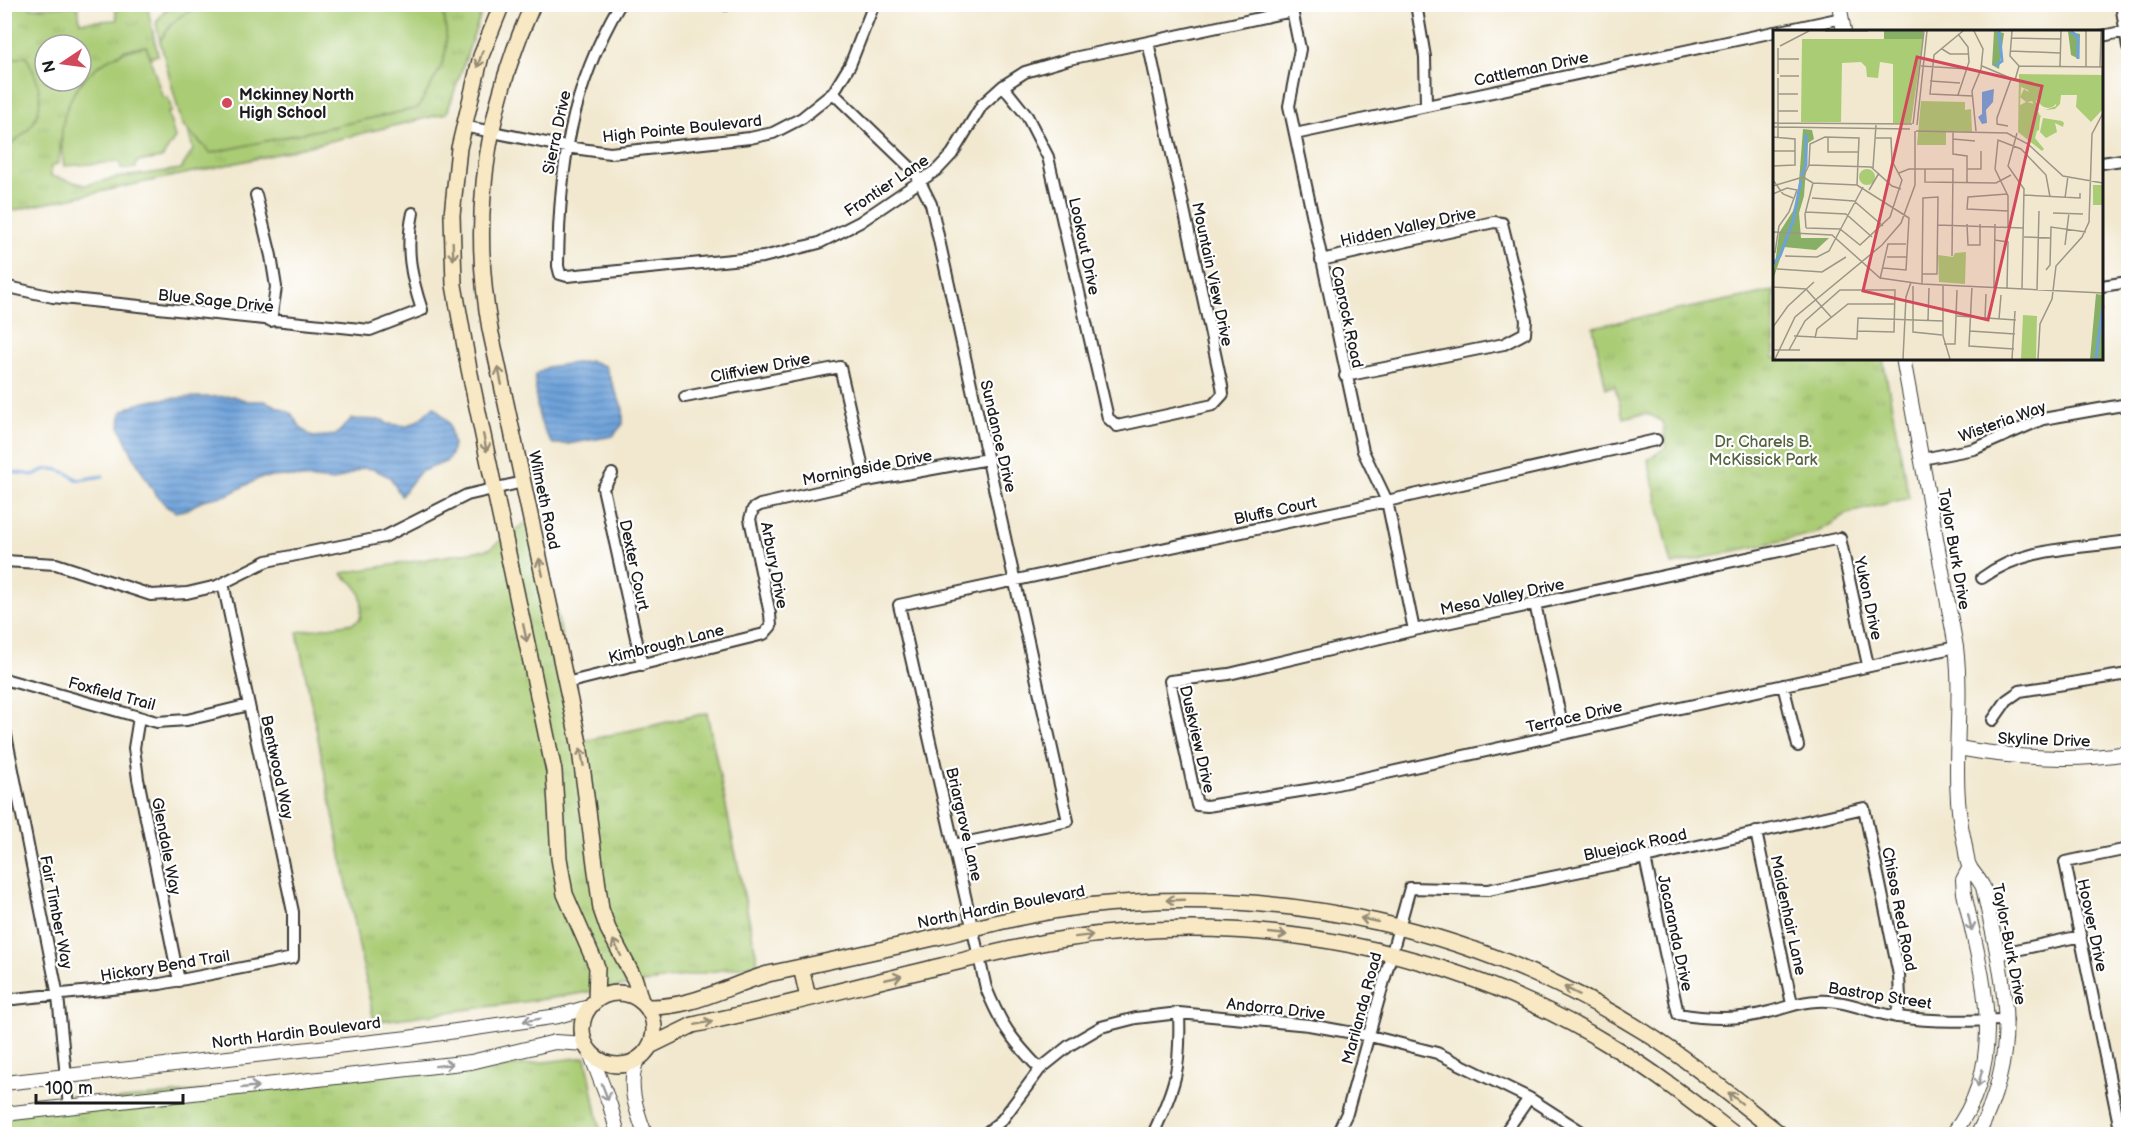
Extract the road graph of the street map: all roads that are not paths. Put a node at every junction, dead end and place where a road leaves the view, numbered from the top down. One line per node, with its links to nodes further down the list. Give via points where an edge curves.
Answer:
1 (502, 4): 18 (main road, one-way to 18, via 481,56)
2 (533, 4): 19 (main road, Wilmeth Road, via 507,67)
3 (620, 4): 21 (street, Sierra Drive, via 584,78)
4 (874, 4): 16 (street, High Pointe Boulevard, via 850,65)
5 (1416, 4): 17 (street, via 1425,57)
6 (2121, 4): 10 (street)
7 (1292, 8): 13 (street, Frontier Lane); 20 (street, Caprock Road, via 1300,49 1289,106)
8 (1842, 18): 9 (street, Cattleman Drive)
9 (1785, 30)
10 (2126, 31): 12 (street); 14 (street)
11 (1773, 32): 17 (street, Cattleman Drive)
12 (2103, 36)
13 (1148, 42): 15 (street, Frontier Lane, via 1045,65); 37 (street, Mountain View Drive, via 1223,394 1214,405 1117,426)
14 (2128, 47)
15 (1003, 86): 24 (street, Frontier Lane, via 982,105 946,161); 37 (street, Lookout Drive, via 1027,116 1048,157 1105,410)
16 (833, 93): 21 (street, High Pointe Boulevard, via 793,124 763,135 621,152); 24 (street, Sundance Drive, via 899,156)
17 (1426, 105): 20 (street, Cattleman Drive)
18 (463, 126): 19 (street, High Pointe Boulevard); 44 (main road, one-way to 44, via 452,215 454,277)
19 (490, 132): 21 (street, High Pointe Boulevard); 43 (main road, Wilmeth Road, one-way to 19, via 483,281 482,205)
20 (1295, 134): 27 (street, Caprock Road)
21 (566, 147): 28 (street, Sierra Drive, via 559,198)
22 (2128, 159): 23 (street)
23 (2103, 163)
24 (921, 183): 28 (street, Frontier Lane, via 819,243 763,257); 39 (street, Sundance Drive, via 935,219)
25 (256, 195): 32 (street, via 276,287)
26 (413, 213): 32 (street, Blue Sage Drive, via 409,260 423,310 370,330)
27 (1321, 260): 34 (street, Caprock Road); 34 (street, Hidden Valley Drive, via 1502,223 1526,321 1522,337 1504,344)
28 (560, 274)
29 (2128, 282): 31 (street)
30 (4, 286): 32 (street, Blue Sage Drive, via 53,297)
31 (2103, 286)
32 (271, 321)
33 (1903, 360): 40 (street, Taylor Burk Drive)
34 (1345, 376): 45 (street, Caprock Road, via 1363,451)
35 (686, 397): 42 (street, Cliffview Drive, via 840,367)
36 (2128, 405): 40 (street, Wisteria Way, via 2035,421 1974,449)
37 (1112, 423)
38 (1656, 440): 45 (street, Bluffs Court)
39 (988, 459): 42 (street, Morningside Drive); 51 (street, Sundance Drive)
40 (1922, 459): 57 (street, Taylor Burk Drive)
41 (612, 474): 58 (street, Dexter Court, via 603,488)
42 (866, 481): 46 (street, Morningside Drive, via 760,505)
43 (523, 482): 44 (street); 63 (main road, Wilmeth Road, one-way to 43)
44 (495, 488): 52 (street, via 459,498 384,537 267,561); 93 (main road, one-way to 93, via 554,771 565,894 597,967)
45 (1387, 501): 51 (street, Bluffs Court); 56 (street, Caprock Road)
46 (753, 510): 55 (street, Arbury Drive, via 750,519)
47 (1840, 538): 53 (street, Mesa Valley Drive); 59 (street, Yukon Drive)
48 (2128, 541): 50 (street, via 2029,554)
49 (4, 561): 52 (street, via 56,564 151,595 187,593)
50 (1982, 578)
51 (1016, 581): 54 (street, Bluffs Court); 76 (street, Sundance Drive, via 1068,821)
52 (223, 583): 65 (street, Bentwood Way)
53 (1535, 604): 56 (street, Mesa Valley Drive); 69 (street)
54 (899, 605): 76 (street, Briargrove Lane)
55 (771, 626): 58 (street, Kimbrough Lane, via 764,634)
56 (1414, 630): 62 (street, Mesa Valley Drive, via 1229,674)
57 (1956, 647): 59 (street, Terrace Drive); 71 (street, Taylor Burk Drive, via 1960,677)
58 (642, 665): 63 (street, Kimbrough Lane)
59 (1868, 665): 64 (street, Terrace Drive)
60 (2128, 674): 67 (street, via 2020,691 2007,700)
61 (4, 679): 66 (street, Foxfield Trail)
62 (1170, 681): 73 (street, Duskview Drive)
63 (566, 683): 94 (main road, Wilmeth Road, one-way to 63, via 601,909 585,779)
64 (1783, 685): 69 (street, Terrace Drive); 70 (street)
65 (249, 705): 66 (street, Foxfield Trail, via 187,720 157,722); 87 (street, Bentwood Way, via 293,912)
66 (139, 717): 89 (street, Glendale Way, via 134,748 138,779)
67 (1993, 720)
68 (4, 725): 90 (street, Fair Timber Way)
69 (1564, 733): 73 (street, Terrace Drive, via 1319,788)
70 (1797, 746)
71 (1958, 748): 72 (street, Skyline Drive, via 2043,758); 79 (street, Taylor-Burk Drive, via 1956,800)
72 (2128, 753)
73 (1197, 805)
74 (1864, 808): 75 (street, Bluejack Road); 98 (street, Chisos Red Road, via 1899,975)
75 (1756, 832): 78 (street, Bluejack Road); 95 (street, Maidenhair Lane)
76 (954, 844): 82 (street, Briargrove Lane)
77 (2128, 849): 83 (street, Hoover Drive, via 2065,862)
78 (1645, 858): 80 (street, Bluejack Road, via 1488,890); 97 (street, Jacaranda Drive)
79 (1970, 867): 85 (street, Taylor-Burk Drive, via 1983,887); 99 (street, Taylor-Burk Drive, one-way to 99, via 1963,880 1964,893)
80 (1410, 888): 81 (street, Marilanda Road)
81 (1398, 926): 82 (main road, North Hardin Boulevard, one-way to 82, via 1289,906 1190,900 1085,906); 84 (street, Marilanda Road); 119 (main road, North Hardin Boulevard, one-way to 81, via 1676,1053 1582,996 1502,960)
82 (973, 928): 86 (street, Briargrove Lane); 88 (main road, North Hardin Boulevard)
83 (2081, 936): 85 (street); 122 (street, Hoover Drive)
84 (1390, 953): 86 (main road, one-way to 84, via 1080,936 1195,929 1288,934); 101 (street, Marilanda Road); 118 (main road, via 1476,981 1573,1024 1653,1072)
85 (1998, 954): 100 (street, Taylor-Burk Drive)
86 (980, 957): 91 (main road, one-way to 86); 105 (street, Briargrove Lane, via 986,988 997,1014 1012,1041)
87 (292, 958): 89 (street, Hickory Bend Trail)
88 (801, 967): 91 (main road); 94 (main road, North Hardin Boulevard, via 738,982 679,1006)
89 (179, 981): 90 (street, Hickory Bend Trail)
90 (58, 996): 92 (street, Hickory Bend Trail); 106 (street, Fair Timber Way)
91 (808, 998): 102 (main road, one-way to 91, via 693,1025)
92 (4, 1000)
93 (593, 1004): 94 (main road, via 617,992 632,995); 103 (main road, via 582,1026); 106 (street, North Hardin Boulevard, one-way to 106, via 558,1016 408,1038)
94 (644, 1004): 102 (main road, via 654,1024)
95 (1792, 1004): 97 (street, Bastrop Street, via 1734,1017); 98 (street, Bastrop Street, via 1819,1000 1844,1003)
96 (1179, 1013): 101 (street, Andorra Drive, via 1309,1025); 105 (street, Andorra Drive, via 1101,1027); 114 (street, via 1179,1069)
97 (1678, 1014)
98 (1896, 1017): 99 (street, Bastrop Street, via 1954,1022)
99 (1988, 1020): 100 (street, Bastrop Street); 120 (street, Taylor-Burk Drive, one-way to 120, via 1988,1050 1982,1073 1971,1106)
100 (2007, 1020): 121 (street, Taylor-Burk Drive, via 2001,1075)
101 (1370, 1036): 108 (street, Andorra Drive, via 1437,1053); 115 (street, Marilanda Road)
102 (650, 1046): 104 (main road)
103 (588, 1047): 104 (main road, via 598,1059 612,1064); 109 (street, one-way to 103, via 471,1062 555,1042); 111 (street, one-way to 111)
104 (637, 1059): 112 (street, via 632,1091)
105 (1040, 1069): 113 (street, Andorra Drive, via 1002,1120)
106 (67, 1077): 107 (street, North Hardin Boulevard); 109 (street, Fair Timber Way)
107 (4, 1083)
108 (1530, 1098): 116 (street); 117 (street, Andorra Drive)
109 (69, 1107): 110 (street)
110 (4, 1114)
111 (618, 1134)
112 (645, 1134)
113 (985, 1134)
114 (1153, 1134)
115 (1337, 1134)
116 (1504, 1134)
117 (1585, 1134)
118 (1734, 1134)
119 (1780, 1134)
120 (1953, 1134)
121 (1978, 1134)
122 (2121, 1134)

